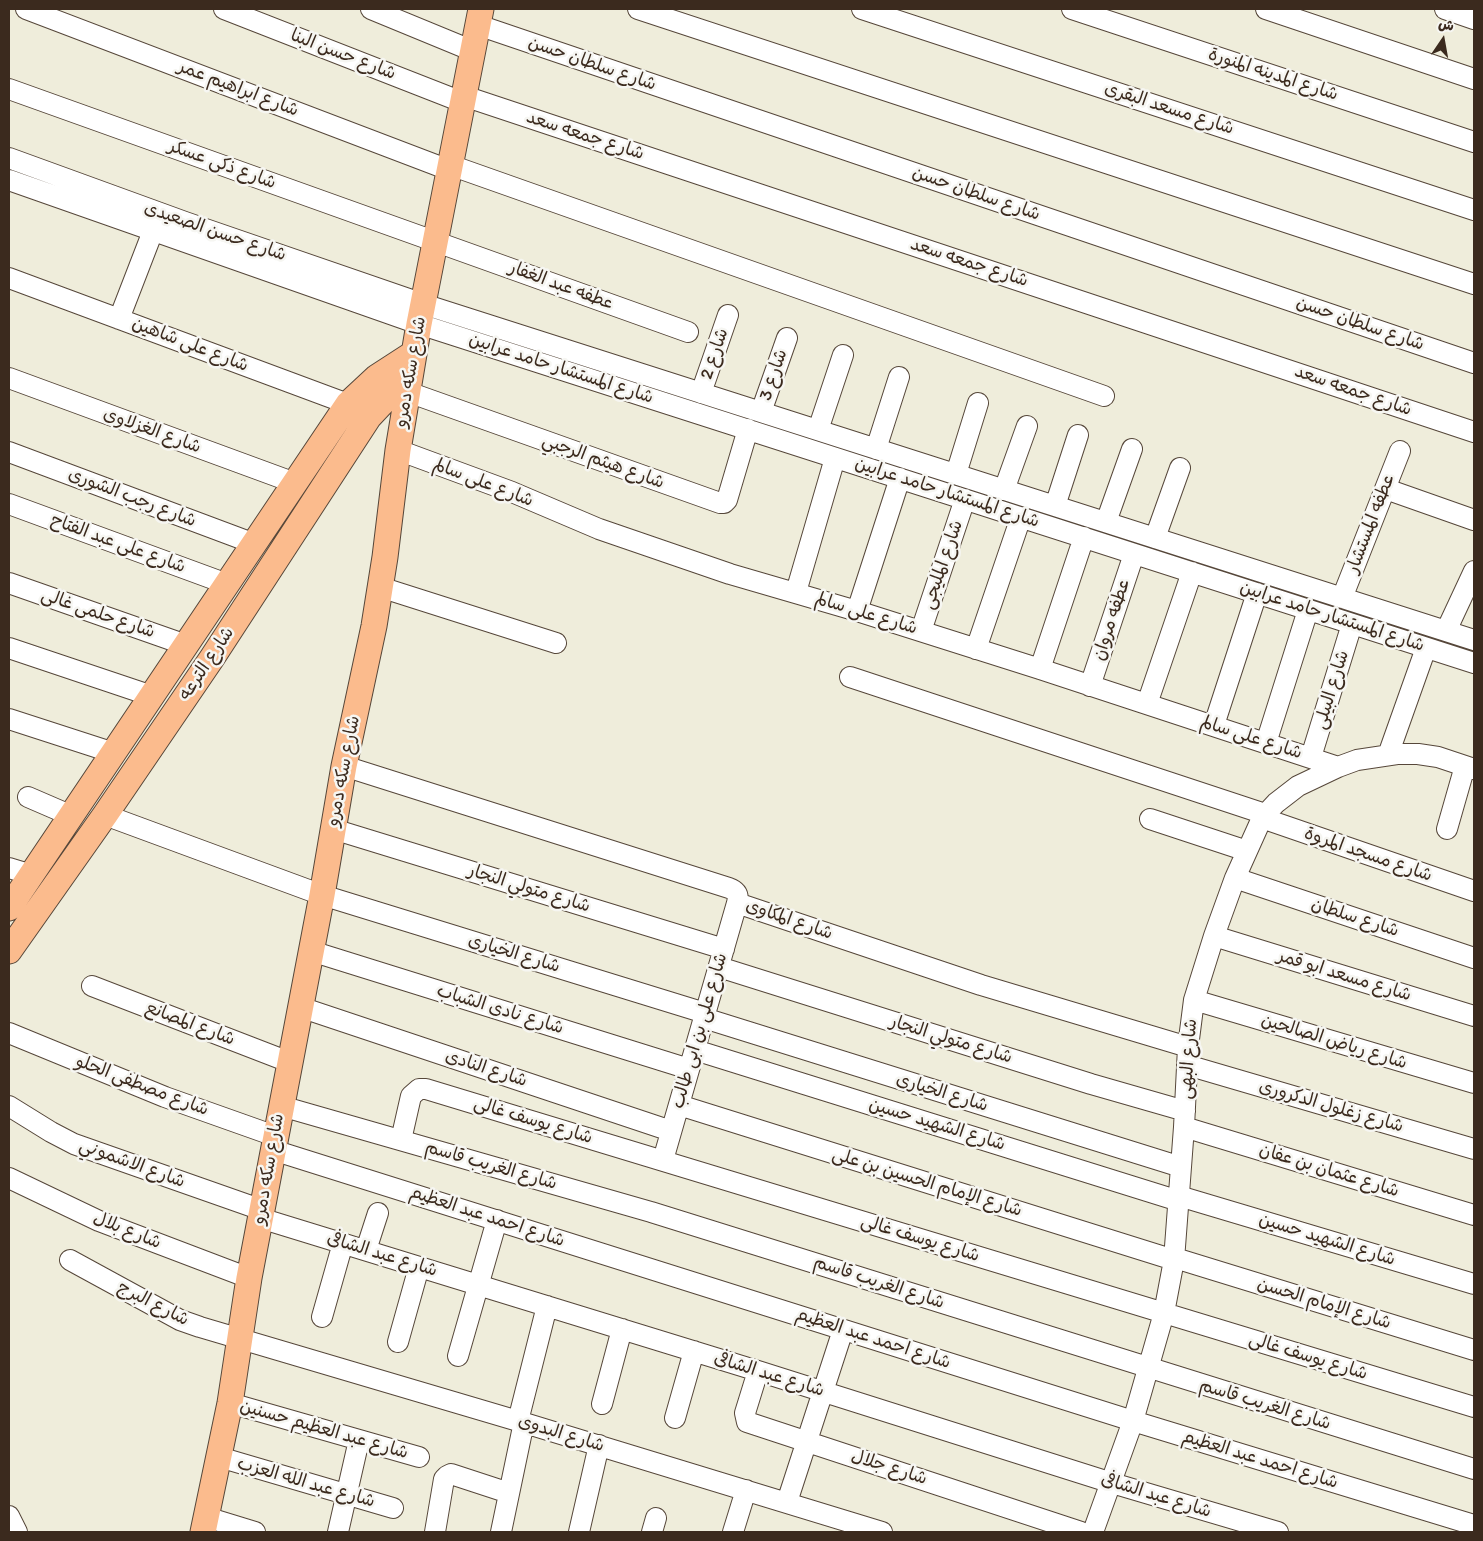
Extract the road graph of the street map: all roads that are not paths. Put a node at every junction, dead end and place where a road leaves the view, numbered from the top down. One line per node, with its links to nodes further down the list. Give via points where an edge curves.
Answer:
1 (26, 9): 18 (street, شارع ابراهيم عمر)
2 (224, 9): 15 (street, شارع حسن البنا)
3 (371, 9): 12 (street)
4 (638, 9): 9 (street)
5 (862, 9): 20 (street, شارع مسعد البقرى)
6 (1072, 9): 16 (street, شارع المدينه المنورة)
7 (1266, 9): 13 (street)
8 (1444, 9): 11 (street)
9 (659, 12): 25 (street)
10 (479, 17): 12 (main road, شارع سكه دمرو); 33 (street, شارع سلطان حسن)
11 (1474, 19)
12 (472, 51): 15 (main road, شارع سكه دمرو)
13 (1474, 79)
14 (9, 89): 23 (street, شارع ذكى عسكر)
15 (463, 99): 18 (main road, شارع سكه دمرو); 46 (street, شارع جمعه سعد)
16 (1474, 142)
17 (9, 158): 22 (street, شارع حسن الصعيدى)
18 (449, 168): 23 (main road, شارع سكه دمرو); 38 (street, شارع ابراهيم عمر)
19 (9, 180): 21 (street, شارع حسن الصعيدى)
20 (1474, 210)
21 (153, 231): 22 (street, شارع حسن الصعيدى); 28 (street)
22 (182, 231): 26 (street, شارع حسن الصعيدى)
23 (435, 240): 26 (main road, شارع سكه دمرو); 29 (street, عطفه عبد الغفار)
24 (9, 278): 28 (street, شارع على شاهين)
25 (1474, 284)
26 (421, 314): 31 (main road, شارع سكه دمرو); 37 (street, شارع المستشار حامد عرابين); 44 (street, شارع المستشار حامد عرابين)
27 (728, 315): 37 (street, شارع 2)
28 (119, 319): 40 (street, شارع على شاهين)
29 (688, 332)
30 (787, 338): 41 (street, شارع 3)
31 (414, 353): 36 (main road, شارع سكه دمرو); 40 (main road, شارع الترعه, via 376,377)
32 (843, 354): 45 (street)
33 (1474, 363)
34 (899, 377): 48 (street)
35 (9, 378): 57 (street, شارع الغزلاوى)
36 (408, 388): 42 (main road, شارع الترعه, via 385,400); 44 (street, شارع هيثم الرجبي, via 722,504 728,500); 50 (main road, شارع سكه دمرو)
37 (701, 393): 41 (street, شارع المستشار حامد عرابين)
38 (1104, 396)
39 (978, 403): 55 (street)
40 (348, 404): 42 (street, شارع على شاهين); 57 (main road, شارع الترعه)
41 (761, 412): 45 (street, شارع المستشار حامد عرابين)
42 (369, 417): 105 (main road, شارع الترعه)
43 (1026, 426): 58 (street)
44 (748, 429): 53 (street, شارع المستشار حامد عرابين)
45 (818, 430): 48 (street, شارع المستشار حامد عرابين)
46 (1474, 432)
47 (1078, 435): 62 (street)
48 (876, 449): 55 (street, شارع المستشار حامد عرابين)
49 (1132, 449): 65 (street)
50 (398, 450): 74 (main road, شارع سكه دمرو); 75 (street, شارع على سالم, via 512,492 599,529 730,574)
51 (1400, 451): 59 (street, عطفه المستشار)
52 (9, 452): 68 (street, شارع رجب الشورى)
53 (835, 458): 56 (street, شارع المستشار حامد عرابين); 75 (street)
54 (1180, 468): 67 (street)
55 (956, 474): 58 (street, شارع المستشار حامد عرابين)
56 (900, 478): 60 (street, شارع المستشار حامد عرابين); 79 (street)
57 (295, 483): 68 (main road, شارع الترعه)
58 (1004, 490): 62 (street, شارع المستشار حامد عرابين)
59 (1386, 490): 64 (street); 77 (street, عطفه المستشار)
60 (965, 499): 63 (street, شارع المستشار حامد عرابين); 81 (street, شارع المليجى)
61 (9, 504): 73 (street, شارع على عبد الفتاح)
62 (1055, 506): 65 (street, شارع المستشار حامد عرابين)
63 (1021, 517): 66 (street, شارع المستشار حامد عرابين); 88 (street)
64 (1474, 520)
65 (1106, 522): 67 (street, شارع المستشار حامد عرابين)
66 (1084, 538): 69 (street, شارع المستشار حامد عرابين); 90 (street)
67 (1155, 538): 77 (street, شارع المستشار حامد عرابين)
68 (255, 544): 73 (main road, شارع الترعه)
69 (1134, 554): 71 (street, شارع المستشار حامد عرابين); 92 (street, عطفه مروان)
70 (1474, 571): 82 (street)
71 (1192, 572): 76 (street, شارع المستشار حامد عرابين); 94 (street)
72 (9, 582): 85 (street, شارع حلمى غالى)
73 (227, 584): 85 (main road, شارع الترعه)
74 (380, 587): 84 (street); 101 (main road, شارع سكه دمرو)
75 (796, 592): 79 (street, شارع على سالم)
76 (1257, 593): 78 (street, شارع المستشار حامد عرابين); 96 (street)
77 (1342, 598): 82 (street, شارع المستشار حامد عرابين)
78 (1308, 610): 80 (street, شارع المستشار حامد عرابين); 97 (street)
79 (857, 611): 81 (street, شارع على سالم)
80 (1352, 624): 87 (street, شارع المستشار حامد عرابين); 100 (street, شارع البيلى)
81 (920, 631): 88 (street, شارع على سالم)
82 (1446, 631): 83 (street, شارع المستشار حامد عرابين)
83 (1474, 640)
84 (556, 643)
85 (186, 645): 93 (main road, شارع الترعه)
86 (9, 648): 93 (street)
87 (1426, 648): 89 (street, شارع المستشار حامد عرابين); 99 (street)
88 (976, 649): 90 (street, شارع على سالم)
89 (1474, 663)
90 (1040, 669): 92 (street, شارع على سالم)
91 (850, 676): 107 (street, شارع مسجد المروة)
92 (1090, 686): 94 (street, شارع على سالم)
93 (152, 696): 98 (main road, شارع الترعه)
94 (1147, 704): 96 (street, شارع على سالم)
95 (9, 719): 98 (street)
96 (1214, 725): 97 (street, شارع على سالم)
97 (1266, 743): 100 (street, شارع على سالم)
98 (114, 753): 106 (main road, شارع الترعه)
99 (1388, 755): 102 (street, شارع البهى); 103 (street, شارع البهى, via 1431,756)
100 (1311, 757): 102 (street, شارع على سالم)
101 (344, 766): 109 (main road, شارع سكه دمرو); 117 (street, شارع المكاوى, via 729,888 737,893)
102 (1338, 767): 107 (street, شارع البهى, via 1298,786)
103 (1470, 767): 110 (street)
104 (28, 798): 106 (street)
105 (105, 815): 116 (street, شارع الخيارى); 120 (main road, شارع الترعه)
106 (72, 816): 113 (main road, شارع الترعه)
107 (1263, 816): 111 (street, شارع البهى); 115 (street, شارع مسجد المروة)
108 (1150, 819): 111 (street)
109 (333, 829): 116 (main road, شارع سكه دمرو); 122 (street, شارع متولي النجار)
110 (1447, 829)
111 (1247, 851): 114 (street, شارع البهى)
112 (9, 868): 113 (street)
113 (32, 875): 118 (main road, شارع الترعه)
114 (1236, 878): 119 (street, شارع البهى); 123 (street, شارع سلطان)
115 (1474, 891)
116 (322, 895): 121 (main road, شارع سكه دمرو); 127 (street, شارع الخيارى)
117 (737, 903): 122 (street, شارع على بن ابى طالب); 131 (street, شارع المكاوى)
118 (9, 908)
119 (1214, 936): 125 (street, شارع البهى); 128 (street, شارع مسعد ابو قمر)
120 (9, 951)
121 (311, 951): 126 (main road, شارع سكه دمرو); 133 (street, شارع نادى الشباب)
122 (721, 958): 127 (street, شارع على بن ابى طالب); 138 (street, شارع متولي النجار, via 1091,1084)
123 (1474, 958)
124 (92, 986): 132 (street, شارع المصانع)
125 (1194, 1000): 131 (street, شارع البهى); 134 (street, شارع رياض الصالحين)
126 (300, 1007): 132 (main road, شارع سكه دمرو); 139 (street, شارع النادى)
127 (705, 1016): 130 (street, شارع على بن ابى طالب); 144 (street, شارع الخيارى)
128 (1474, 1016)
129 (9, 1034): 141 (street, شارع مصطفى الحلو)
130 (695, 1050): 133 (street, شارع على بن ابى طالب); 146 (street, شارع الشهيد حسين)
131 (1187, 1056): 138 (street, شارع البهى); 142 (street, شارع زغلول الدكرورى)
132 (289, 1062): 137 (main road, شارع سكه دمرو)
133 (689, 1069): 135 (street, شارع على بن ابى طالب)
134 (1474, 1083)
135 (679, 1105): 139 (street, شارع على بن ابى طالب); 153 (street, شارع الإمام الحسين بن على)
136 (9, 1106): 148 (street, شارع الاشموني, via 74,1144)
137 (281, 1106): 140 (street, شارع الغريب قاسم); 141 (main road, شارع سكه دمرو)
138 (1184, 1119): 144 (street, شارع البهى); 149 (street, شارع عثمان بن عفان)
139 (671, 1131): 143 (street, شارع على بن ابى طالب)
140 (401, 1140): 143 (street, شارع يوسف غالى, via 411,1096 426,1089); 169 (street, شارع الغريب قاسم, via 832,1267)
141 (274, 1143): 148 (main road, شارع سكه دمرو); 150 (street, شارع احمد عبد العظيم)
142 (1474, 1149)
143 (663, 1160): 160 (street, شارع يوسف غالى)
144 (1181, 1167): 146 (street, شارع البهى)
145 (9, 1178): 156 (street, شارع بلال, via 99,1221)
146 (1179, 1198): 153 (street, شارع البهى); 157 (street, شارع الشهيد حسين)
147 (378, 1213): 152 (street)
148 (261, 1214): 151 (street, شارع عبد الشافى); 156 (main road, شارع سكه دمرو)
149 (1474, 1215)
150 (497, 1220): 158 (street); 163 (street, شارع احمد عبد العظيم)
151 (343, 1243): 152 (street, شارع عبد الشافى); 161 (street)
152 (366, 1250): 155 (street, شارع عبد الشافى)
153 (1174, 1259): 160 (street, شارع البهى); 166 (street, شارع الإمام الحسن)
154 (70, 1260): 164 (street, شارع البرج, via 180,1320)
155 (419, 1267): 158 (street, شارع عبد الشافى); 165 (street)
156 (249, 1278): 164 (main road, شارع سكه دمرو)
157 (1474, 1284)
158 (478, 1285): 159 (street, شارع عبد الشافى); 168 (street)
159 (547, 1306): 162 (street, شارع عبد الشافى); 176 (street)
160 (1164, 1313): 169 (street, شارع البهى); 174 (street, شارع يوسف غالى)
161 (322, 1317)
162 (622, 1329): 167 (street, شارع عبد الشافى); 173 (street)
163 (843, 1330): 171 (street); 177 (street, شارع احمد عبد العظيم)
164 (240, 1338): 172 (main road, شارع سكه دمرو); 176 (street, شارع البدوى)
165 (398, 1342)
166 (1474, 1350)
167 (694, 1351): 170 (street, شارع عبد الشافى); 175 (street)
168 (458, 1356)
169 (1148, 1368): 177 (street, شارع البهى); 183 (street, شارع الغريب قاسم)
170 (758, 1371): 171 (street, شارع عبد الشافى); 179 (street, شارع جلال, via 745,1413 747,1422)
171 (823, 1392): 179 (street); 184 (street, شارع عبد الشافى)
172 (230, 1403): 178 (street, شارع عبد العظيم حسنين); 181 (main road, شارع سكه دمرو)
173 (602, 1404)
174 (1474, 1407)
175 (675, 1418)
176 (521, 1421): 180 (street, شارع البدوى); 186 (street)
177 (1132, 1421): 184 (street, شارع البهى); 192 (street, شارع احمد عبد العظيم)
178 (359, 1440): 182 (street, شارع عبد العظيم حسنين); 187 (street)
179 (807, 1441): 188 (street); 201 (street, شارع جلال)
180 (599, 1445): 185 (street, شارع البدوى); 199 (street)
181 (219, 1457): 187 (street, شارع عبد الله العزب); 191 (main road, شارع سكه دمرو)
182 (419, 1457)
183 (1474, 1469)
184 (1112, 1483): 202 (street, شارع البهى); 203 (street, شارع عبد الشافى)
185 (746, 1490): 188 (street, شارع البدوى); 200 (street)
186 (509, 1493): 197 (street, via 451,1474 447,1476); 198 (street)
187 (346, 1495): 189 (street, شارع عبد الله العزب); 196 (street)
188 (787, 1502): 193 (street, شارع البدوى)
189 (393, 1508)
190 (9, 1516): 194 (street)
191 (205, 1525): 195 (street)
192 (1474, 1525)
193 (873, 1531)
194 (17, 1532)
195 (255, 1532)
196 (338, 1532)
197 (435, 1532)
198 (501, 1532)
199 (579, 1532)
200 (733, 1532)
201 (1081, 1532)
202 (1093, 1532)
203 (1278, 1532)

